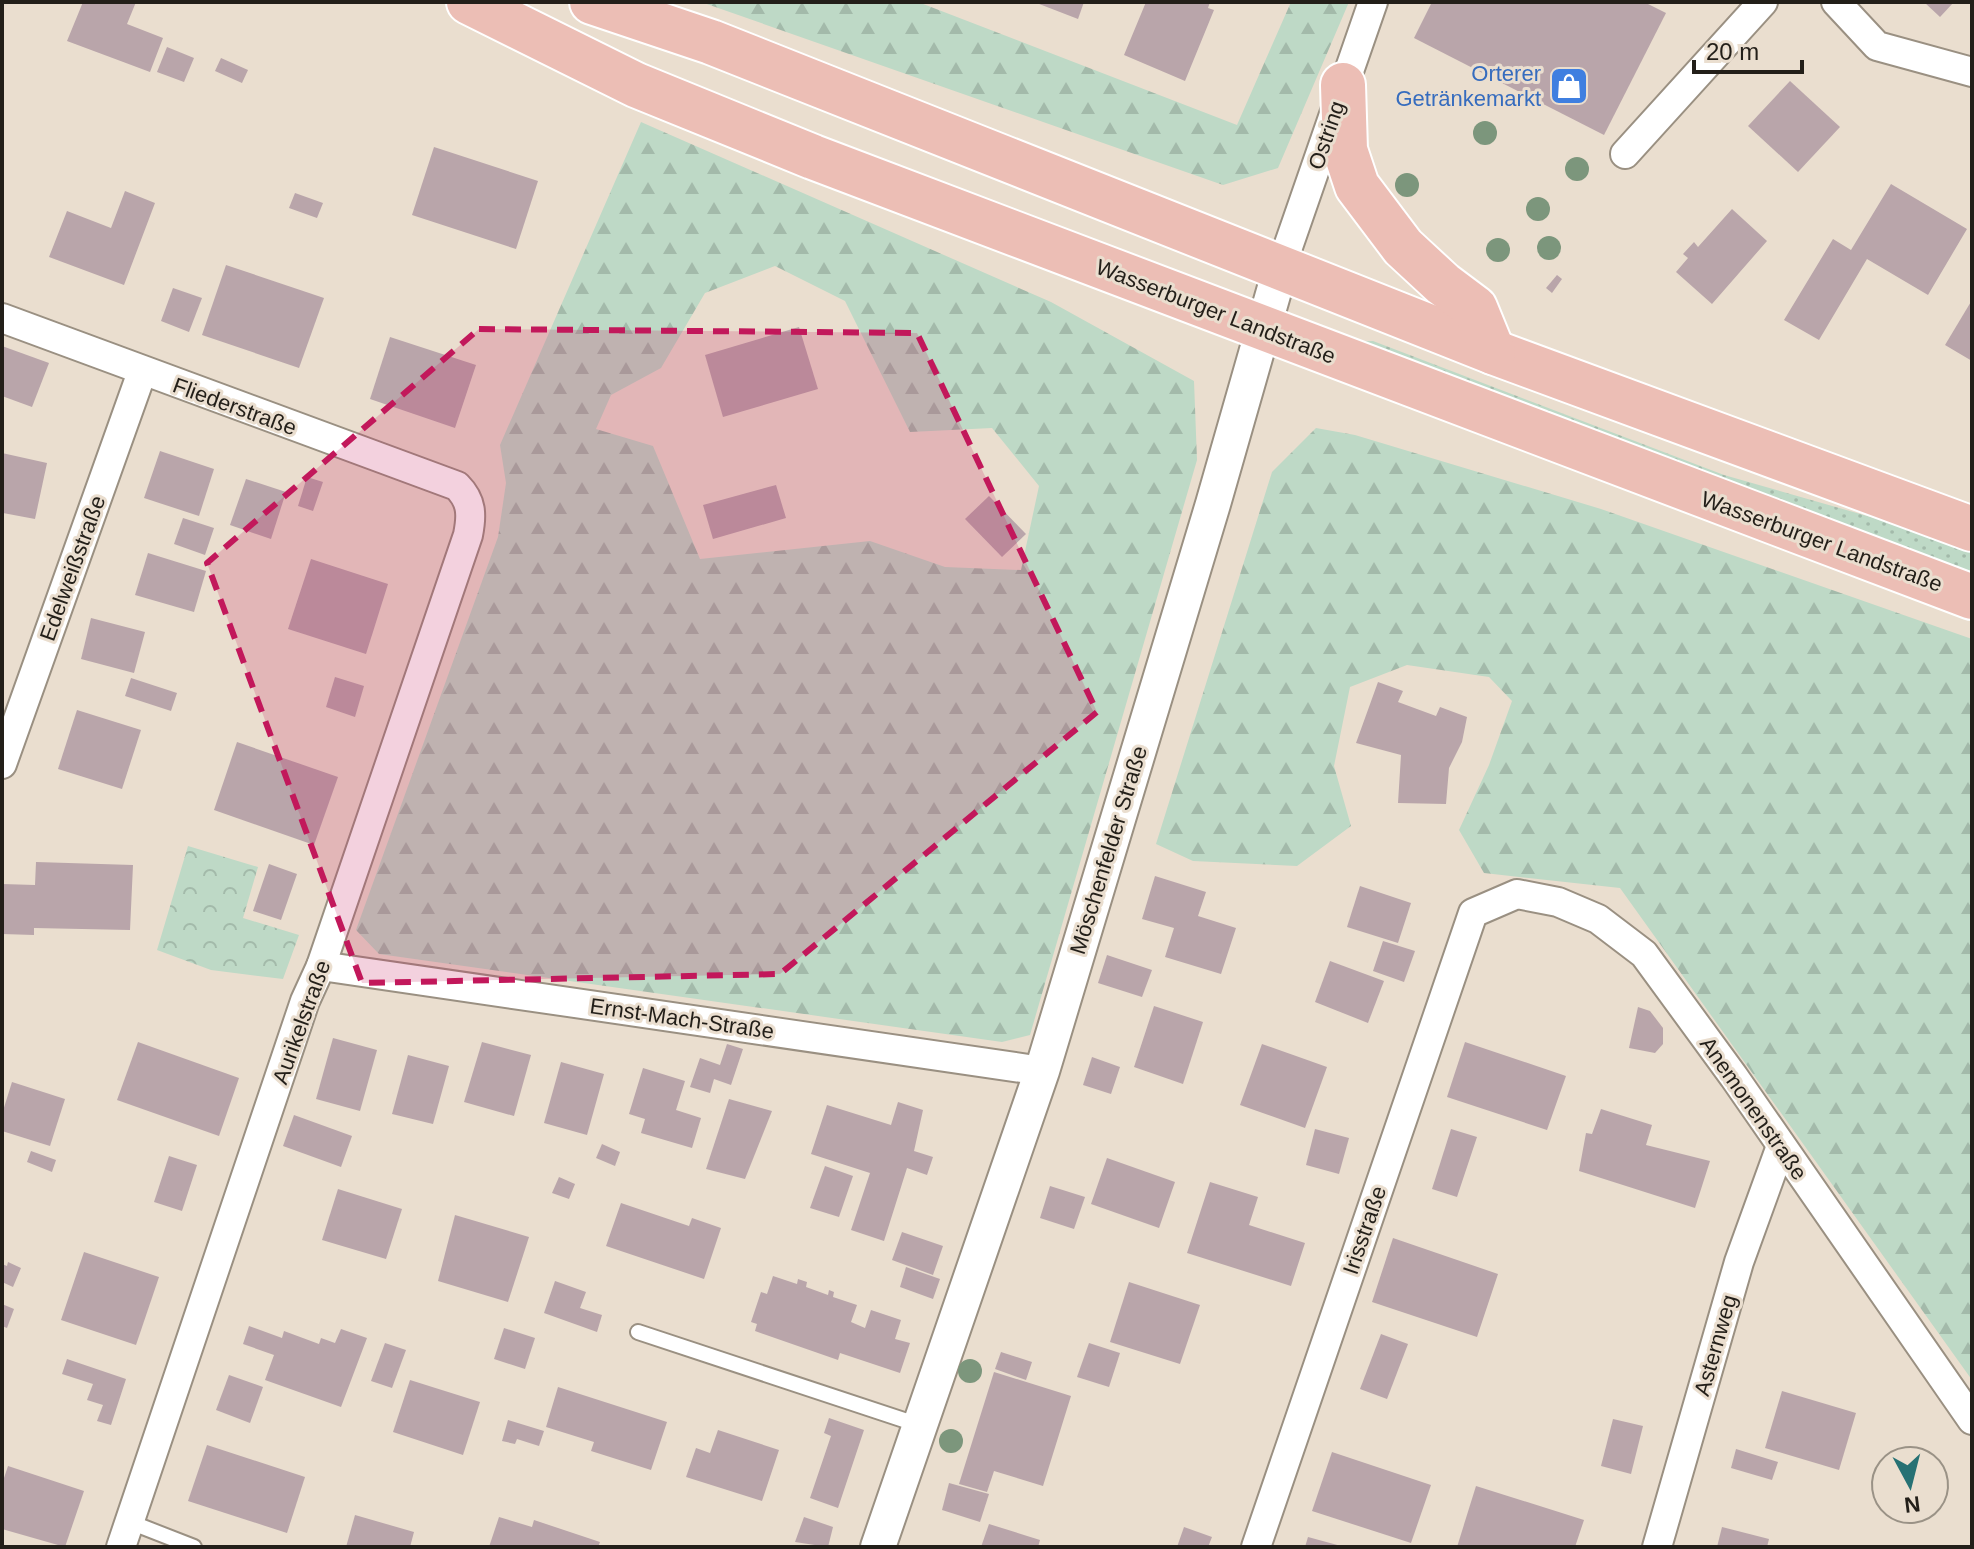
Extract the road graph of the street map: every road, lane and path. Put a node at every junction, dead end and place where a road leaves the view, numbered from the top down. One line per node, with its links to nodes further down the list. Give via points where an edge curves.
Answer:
1 (469, 2): 11 (main road, Wasserburger Landstraße, via 636,85)
2 (592, 2): 9 (main road, via 711,42)
3 (1373, 2): 7 (street, Ostring)
4 (1763, 2): 8 (street)
5 (1836, 2): 6 (street, via 1877,46)
6 (1972, 72)
7 (1343, 85): 9 (street, Ostring); 12 (main road, via 1345,150 1357,186 1403,247 1475,308)
8 (1625, 154)
9 (1280, 270): 11 (street, Möschenfelder Straße); 12 (main road)
10 (2, 318): 13 (street, Fliederstraße)
11 (1261, 329): 16 (main road, Wasserburger Landstraße); 20 (street, Möschenfelder Straße)
12 (1493, 352): 15 (main road)
13 (142, 372): 14 (street, Fliederstraße, via 457,486); 17 (street, Edelweißstraße)
14 (467, 496): 19 (street, Aurikelstraße, via 468,535)
15 (1972, 529)
16 (1972, 597)
17 (2, 764)
18 (1473, 913): 21 (street, Anemonenstraße, via 1517,894 1558,902 1598,919 1644,954); 28 (street, Irisstraße)
19 (321, 966): 20 (street, Ernst-Mach-Straße); 25 (street, Aurikelstraße)
20 (1042, 1071): 24 (street, Möschenfelder Straße)
21 (1781, 1146): 23 (street, Anemonenstraße); 29 (street, Asternweg, via 1739,1262)
22 (638, 1332): 24 (lane)
23 (1972, 1420)
24 (919, 1425): 27 (street, Möschenfelder Straße)
25 (126, 1534): 26 (lane)
26 (194, 1547)
27 (878, 1547)
28 (1256, 1547)
29 (1657, 1547)

